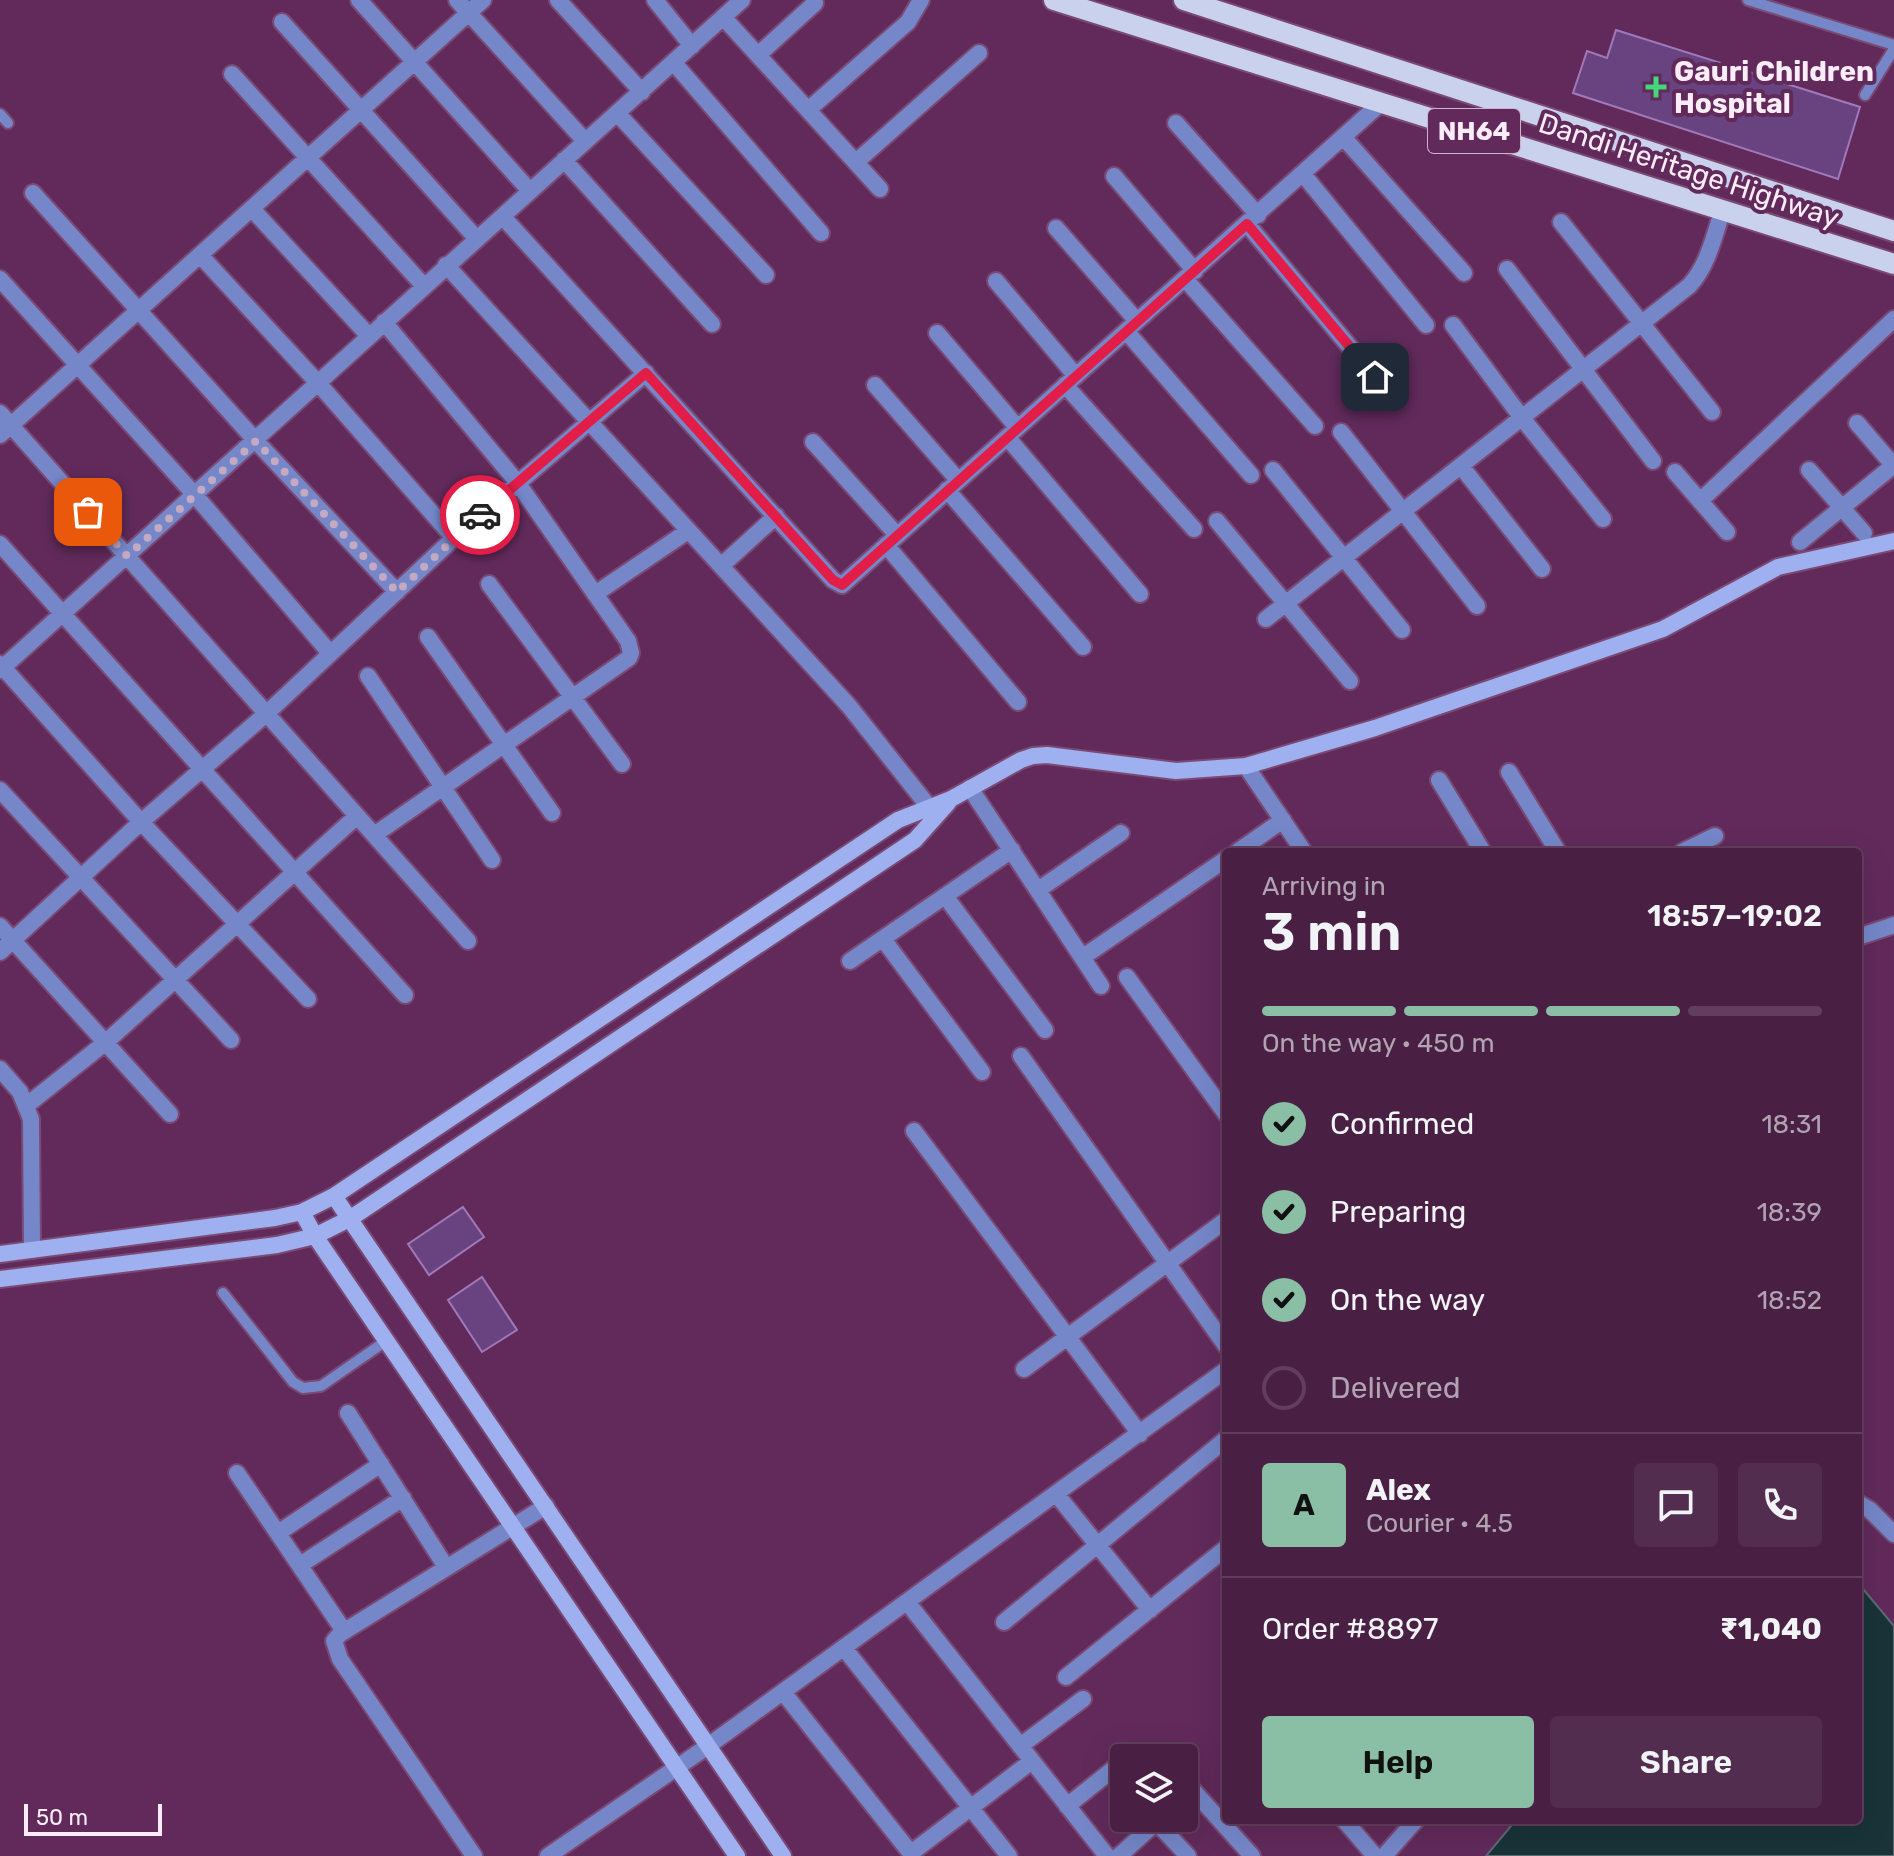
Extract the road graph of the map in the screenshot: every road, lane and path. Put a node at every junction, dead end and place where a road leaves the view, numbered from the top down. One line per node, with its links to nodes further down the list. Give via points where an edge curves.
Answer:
1 (359, 0): 18 (street)
2 (457, 0): 12 (street)
3 (483, 0): 12 (street)
4 (558, 0): 21 (street)
5 (655, 0): 14 (street)
6 (921, 0): 25 (street, via 908,22)
7 (1054, 0): 23 (main road, Dandi Heritage Highway / NH64)
8 (1184, 0): 46 (main road, Dandi Heritage Highway / NH64)
9 (1748, 0): 15 (lane)
10 (815, 3): 17 (street)
11 (730, 7): 14 (street); 17 (street)
12 (469, 13): 18 (street); 31 (street)
13 (282, 22): 24 (street)
14 (692, 46): 19 (street)
15 (1894, 47): 22 (lane)
16 (979, 53): 34 (street)
17 (758, 55): 25 (street)
18 (416, 61): 24 (street); 38 (street)
19 (674, 63): 21 (street); 47 (street)
20 (232, 74): 32 (street)
21 (642, 92): 26 (street)
22 (1865, 95)
23 (1382, 102): 30 (street); 41 (main road, Dandi Heritage Highway / NH64)
24 (362, 109): 32 (street); 48 (street)
25 (808, 110): 34 (street)
26 (617, 113): 31 (street); 54 (street)
27 (0, 114): 28 (lane)
28 (8, 123)
29 (1176, 123): 43 (street)
30 (1344, 138): 35 (street); 53 (street)
31 (585, 141): 33 (street)
32 (308, 158): 40 (street); 58 (street)
33 (564, 160): 38 (street); 63 (street)
34 (856, 162): 37 (street)
35 (1303, 174): 43 (street); 64 (street)
36 (1114, 176): 55 (street)
37 (880, 189)
38 (530, 191): 42 (street)
39 (33, 193): 59 (street)
40 (252, 209): 49 (street); 68 (street)
41 (1723, 209): 50 (main road, Dandi Heritage Highway / NH64); 62 (street, via 1697,277)
42 (503, 217): 48 (street); 71 (street)
43 (1252, 220): 55 (street); 72 (street)
44 (1561, 222): 62 (street)
45 (1056, 228): 66 (street)
46 (1894, 231)
47 (821, 233)
48 (476, 238): 51 (street)
49 (200, 255): 59 (street); 74 (street)
50 (1894, 264)
51 (446, 265): 58 (street); 78 (street)
52 (1507, 269): 70 (street)
53 (1464, 273)
54 (766, 275)
55 (1190, 276): 66 (street); 81 (street)
56 (0, 279): 69 (street)
57 (996, 281): 73 (street)
58 (423, 285): 61 (street)
59 (139, 310): 69 (street); 84 (street)
60 (1894, 319): 96 (street)
61 (384, 322): 68 (street); 93 (street)
62 (1642, 323): 70 (street); 76 (street)
63 (712, 324)
64 (1426, 325)
65 (1453, 325): 77 (street)
66 (1132, 326): 73 (street); 92 (street)
67 (937, 333): 82 (street)
68 (369, 336): 74 (street)
69 (78, 365): 80 (street); 95 (street)
70 (1583, 369): 77 (street); 86 (street)
71 (646, 373): 78 (street); 99 (street)
72 (1375, 377)
73 (1071, 380): 82 (street); 102 (street)
74 (318, 383): 84 (street); 106 (street)
75 (875, 385): 94 (street)
76 (1712, 412)
77 (1522, 418): 88 (street); 100 (street)
78 (588, 422): 93 (street); 103 (street)
79 (1857, 423): 87 (street)
80 (4, 424): 111 (street)
81 (1315, 426)
82 (1012, 432): 94 (street); 118 (street)
83 (1341, 432): 98 (street)
84 (256, 441): 95 (street); 116 (street)
85 (813, 442): 107 (street)
86 (1653, 461)
87 (1894, 465): 97 (street)
88 (1461, 466): 98 (street); 114 (street)
89 (1273, 470): 112 (street)
90 (1809, 470): 97 (street)
91 (1675, 472): 96 (street)
92 (1251, 475)
93 (517, 482): 106 (street); 117 (street)
94 (953, 485): 107 (street); 125 (street)
95 (194, 494): 111 (street); 126 (street)
96 (1700, 501): 104 (street)
97 (1842, 507): 105 (street); 109 (street)
98 (1403, 511): 112 (street); 120 (street)
99 (776, 516): 107 (street, via 838,584 847,582); 113 (street)
100 (1603, 519)
101 (1217, 521): 119 (street)
102 (1194, 529)
103 (688, 531): 113 (street); 117 (street)
104 (1727, 532)
105 (1864, 533)
106 (454, 538): 116 (street)
107 (892, 540): 131 (street)
108 (1894, 541): 135 (street, via 1778,567 1663,629 1375,728)
109 (1800, 542)
110 (0, 544): 121 (street)
111 (127, 556): 121 (street); 132 (street)
112 (1344, 558): 119 (street); 123 (street)
113 (721, 566): 143 (street, via 872,732)
114 (1542, 569)
115 (489, 584): 130 (street)
116 (397, 592): 126 (street)
117 (595, 594): 130 (street, via 631,653)
118 (1140, 594)
119 (1286, 604): 122 (street); 129 (street)
120 (1477, 606)
121 (62, 614): 127 (street); 136 (street)
122 (1266, 619)
123 (1402, 630)
124 (428, 637): 133 (street)
125 (1083, 647)
126 (330, 653): 132 (street)
127 (1, 667): 147 (street)
128 (368, 676): 139 (street)
129 (1350, 681)
130 (571, 696): 133 (street); 134 (street)
131 (1018, 702)
132 (266, 714): 136 (street); 145 (street)
133 (503, 743): 139 (street); 144 (street)
134 (622, 764)
135 (1246, 766): 140 (street, via 1176,771 1047,755 1021,760); 146 (street)
136 (203, 771): 147 (street); 159 (street)
137 (1509, 772): 154 (street)
138 (1439, 780): 153 (street)
139 (442, 785): 149 (street); 157 (street)
140 (970, 788): 142 (street); 156 (street)
141 (0, 790): 160 (street)
142 (951, 799): 143 (street); 190 (street, via 915,840)
143 (929, 807): 188 (street, via 898,820)
144 (552, 813)
145 (357, 816): 149 (street); 159 (street)
146 (1281, 818): 151 (street); 152 (street)
147 (141, 822): 160 (street); 163 (street)
148 (1121, 833): 161 (street)
149 (374, 835): 169 (street)
150 (1715, 836): 155 (street)
151 (1242, 848)
152 (1301, 848)
153 (1481, 848)
154 (1556, 848)
155 (1690, 848)
156 (1012, 850): 161 (street); 162 (street)
157 (492, 860)
158 (1222, 862): 171 (street)
159 (295, 873): 163 (street); 176 (street)
160 (80, 878): 168 (street); 174 (street)
161 (1038, 890): 171 (street)
162 (945, 896): 167 (street); 178 (street)
163 (237, 924): 174 (street); 177 (street)
164 (1894, 925): 166 (street)
165 (0, 926): 168 (street)
166 (1862, 936)
167 (883, 939): 172 (street); 183 (street)
168 (13, 940): 170 (street); 180 (street)
169 (468, 941)
170 (0, 952)
171 (1083, 957): 175 (street)
172 (850, 961)
173 (1127, 977): 185 (street)
174 (174, 979): 179 (street); 180 (street)
175 (1101, 986)
176 (405, 995)
177 (308, 999)
178 (1045, 1030)
179 (231, 1040)
180 (106, 1042): 184 (street); 186 (street)
181 (1021, 1056): 195 (street)
182 (0, 1069): 184 (street)
183 (982, 1072)
184 (27, 1105): 193 (street)
185 (1222, 1108)
186 (170, 1114)
187 (914, 1131): 198 (street)
188 (334, 1196): 189 (street); 190 (street)
189 (302, 1212): 192 (street); 193 (street)
190 (351, 1218): 192 (street); 211 (street)
191 (1222, 1223): 195 (street)
192 (315, 1236): 196 (street); 200 (street)
193 (32, 1250): 194 (street)
194 (0, 1254)
195 (1167, 1263): 198 (street); 199 (street)
196 (0, 1279)
197 (223, 1293): 200 (lane, via 303,1388 321,1386)
198 (1067, 1337): 201 (street); 204 (street)
199 (1222, 1340)
200 (386, 1341): 212 (street)
201 (1024, 1369)
202 (1220, 1374): 204 (street)
203 (348, 1413): 206 (street)
204 (1140, 1434): 208 (street)
205 (1222, 1442): 215 (street)
206 (381, 1464): 209 (street); 213 (street)
207 (237, 1473): 213 (street)
208 (1057, 1495): 215 (street); 219 (street)
209 (403, 1498): 217 (street); 218 (street)
210 (1862, 1505): 214 (street)
211 (546, 1506): 212 (street); 227 (street)
212 (511, 1526): 218 (street); 230 (street)
213 (278, 1533): 217 (street)
214 (1894, 1534)
215 (1098, 1545): 220 (street); 221 (street)
216 (1222, 1551): 220 (street)
217 (300, 1565): 222 (street)
218 (446, 1567): 222 (street)
219 (907, 1602): 223 (street); 228 (street)
220 (1150, 1610): 224 (street)
221 (1004, 1622)
222 (344, 1631): 240 (street, via 334,1641 334,1650)
223 (844, 1648): 225 (street); 234 (street)
224 (1066, 1677)
225 (783, 1692): 227 (street); 239 (street)
226 (1083, 1699): 228 (street)
227 (708, 1746): 230 (street); 243 (street)
228 (1020, 1746): 229 (street)
229 (1032, 1761): 233 (street); 234 (street)
230 (675, 1768): 241 (street); 242 (street)
231 (1110, 1772): 233 (street)
232 (1198, 1796): 235 (street)
233 (1067, 1806): 245 (street)
234 (971, 1807): 239 (street); 244 (street)
235 (1222, 1823)
236 (1223, 1824): 248 (street)
237 (1347, 1824): 249 (street)
238 (1412, 1824): 250 (street)
239 (912, 1854)
240 (474, 1856)
241 (548, 1856)
242 (737, 1856)
243 (783, 1856)
244 (1009, 1856)
245 (1107, 1856)
246 (1119, 1856): 247 (street, via 1158,1824)
247 (1187, 1856)
248 (1252, 1856)
249 (1375, 1856)
250 (1384, 1856)

